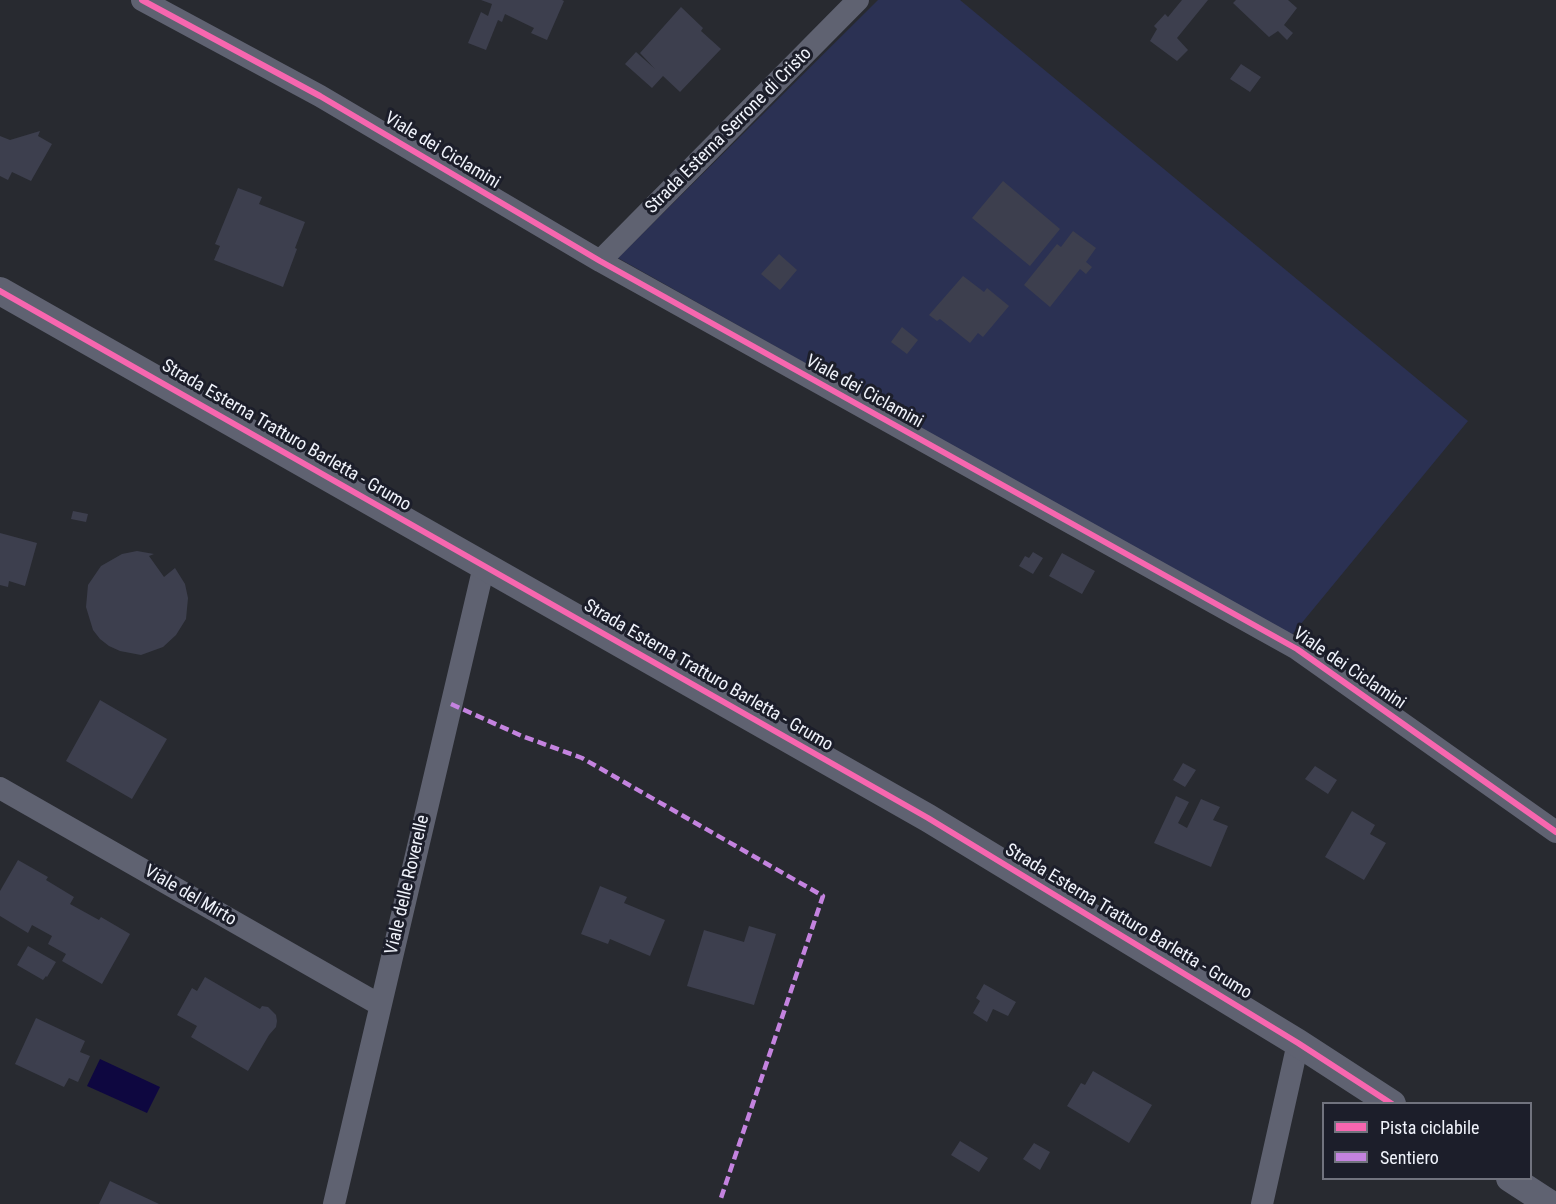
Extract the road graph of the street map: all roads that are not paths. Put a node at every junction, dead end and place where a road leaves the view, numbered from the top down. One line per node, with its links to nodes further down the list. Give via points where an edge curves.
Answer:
1 (142, 0): 3 (street, Viale dei Ciclamini, via 320,96)
2 (858, 0): 3 (street, Strada Esterna Serrone di Cristo)
3 (600, 261): 7 (street, Viale dei Ciclamini, via 1297,649)
4 (0, 291): 5 (street, Strada Esterna Tratturo Barletta - Grumo)
5 (484, 566): 8 (street, Viale delle Roverelle); 9 (street, Strada Esterna Tratturo Barletta - Grumo, via 928,818)
6 (0, 788): 8 (street, Viale del Mirto)
7 (1556, 832)
8 (380, 1005): 12 (street, Viale delle Roverelle)
9 (1298, 1043): 10 (street, Strada Esterna Tratturo Barletta - Grumo); 13 (street)
10 (1389, 1102)
11 (1512, 1180): 14 (street)
12 (334, 1204)
13 (1262, 1204)
14 (1550, 1204)

